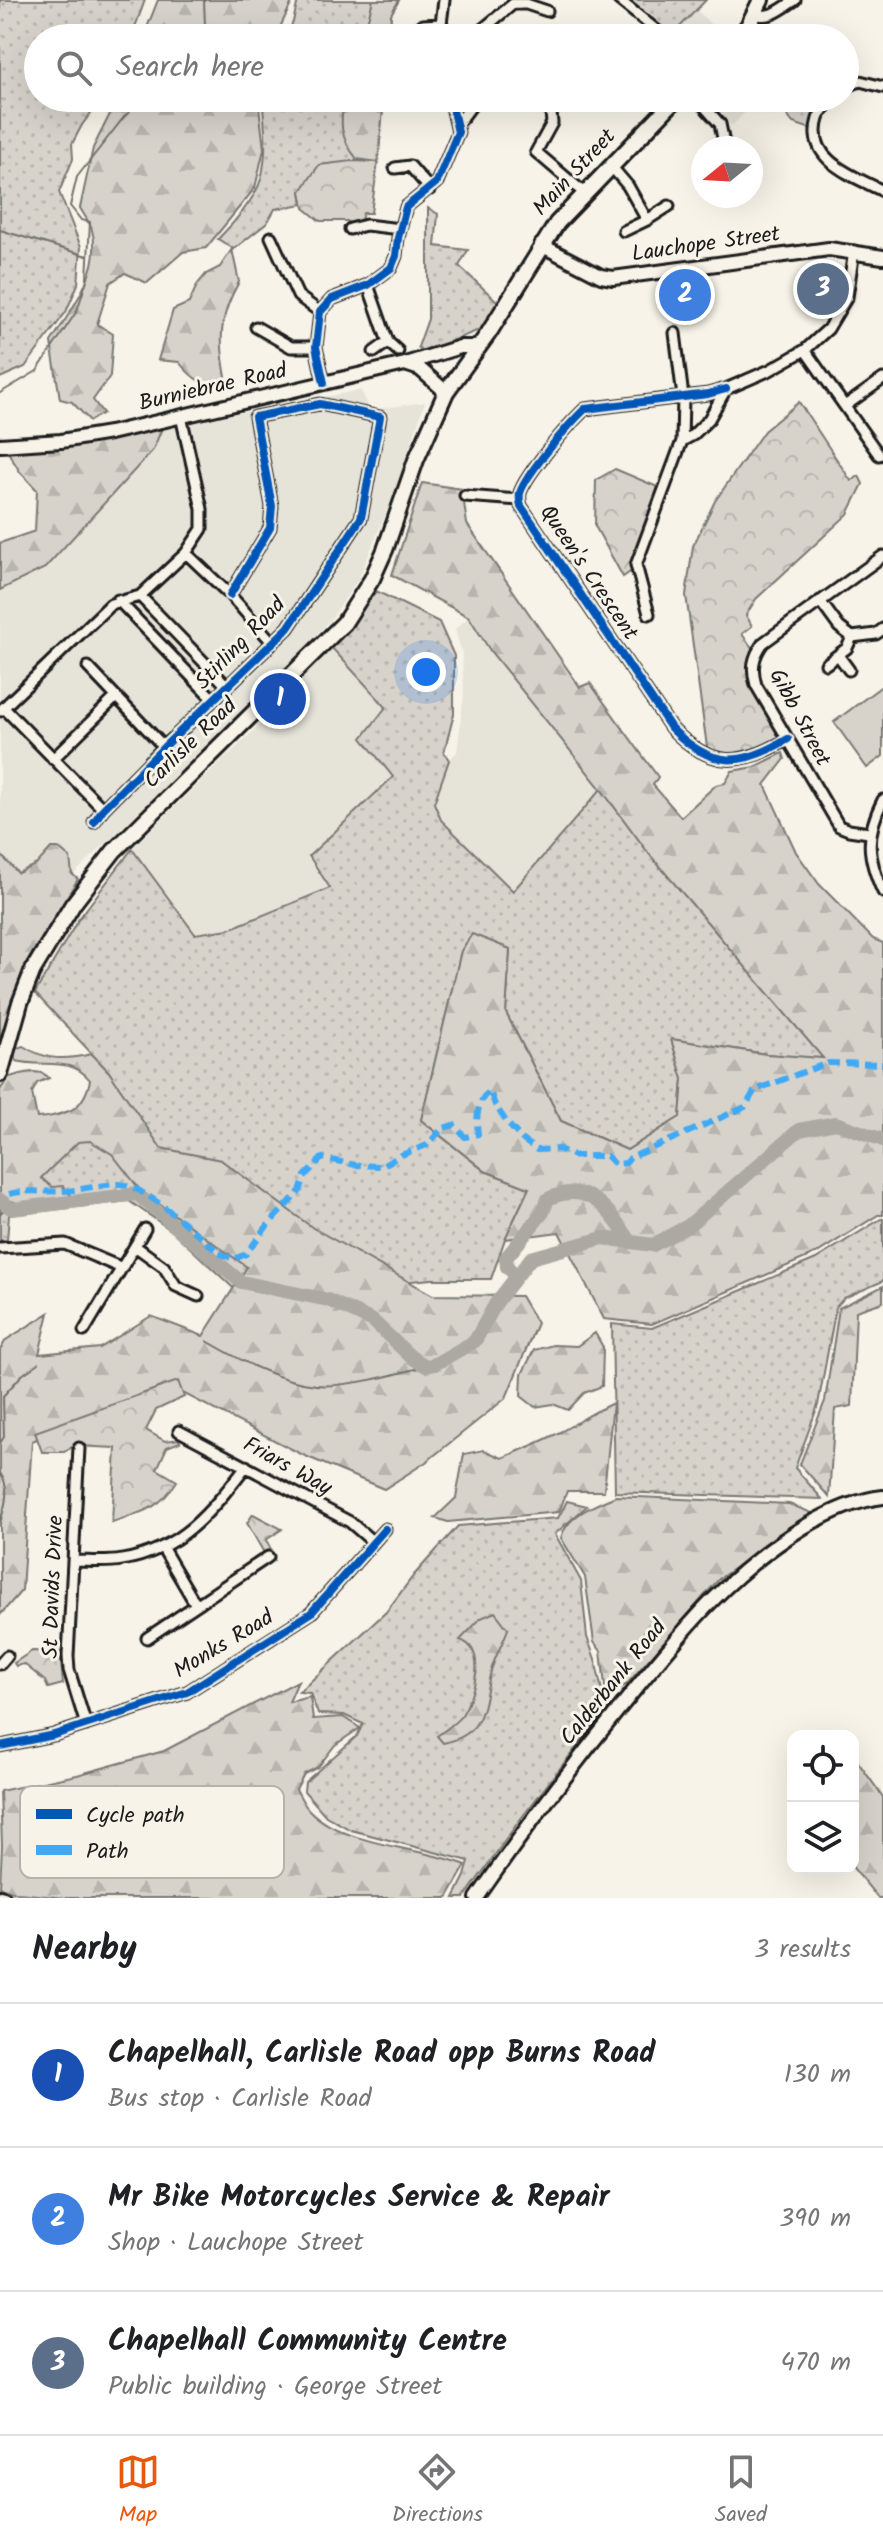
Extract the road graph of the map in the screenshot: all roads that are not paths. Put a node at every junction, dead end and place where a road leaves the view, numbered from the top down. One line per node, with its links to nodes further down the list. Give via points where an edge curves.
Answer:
1 (444, 0): 6 (street)
2 (619, 0): 8 (street)
3 (795, 0): 4 (street, via 760,17)
4 (758, 7): 9 (main road)
5 (547, 11): 7 (street, via 513,4)
6 (441, 24)
7 (489, 24)
8 (646, 24)
9 (747, 24)
10 (859, 81): 11 (street)
11 (883, 87)
12 (454, 112): 18 (street)
13 (467, 112): 18 (street)
14 (551, 112): 24 (street, via 552,123 536,152)
15 (663, 112): 20 (main road, Main Street)
16 (709, 112): 19 (street)
17 (822, 112): 23 (street, via 816,134 829,163)
18 (457, 125): 22 (street)
19 (722, 136)
20 (611, 166): 24 (main road, Main Street); 26 (street)
21 (395, 168): 22 (street, via 410,166)
22 (430, 189): 28 (street, via 406,207)
23 (883, 191)
24 (584, 193): 31 (main road, Main Street)
25 (669, 206): 26 (street)
26 (647, 220): 29 (street)
27 (350, 229): 28 (street, via 366,220)
28 (400, 229): 36 (street, via 391,268)
29 (624, 231)
30 (271, 237): 34 (street)
31 (541, 245): 33 (street, Lauchope Street, via 613,278 829,249); 42 (main road, Carlisle Road)
32 (291, 248): 34 (street)
33 (854, 251): 35 (street, Lauchope Street); 43 (street, Queen's Crescent, via 842,308)
34 (279, 255): 37 (street, via 298,296)
35 (883, 257)
36 (368, 285): 37 (street, via 332,299); 40 (street)
37 (320, 312): 41 (street)
38 (256, 327): 41 (street, via 291,347)
39 (675, 333): 53 (street)
40 (388, 342): 44 (street); 46 (street)
41 (316, 347): 50 (street)
42 (478, 347): 45 (street, Burniebrae Road); 52 (main road, Carlisle Road)
43 (805, 350): 51 (street, Queen's Crescent); 54 (street)
44 (398, 351)
45 (443, 351): 47 (street, Burniebrae Road); 49 (street, via 432,363)
46 (374, 352)
47 (405, 364): 49 (street, via 420,369); 50 (street, Burniebrae Road)
48 (883, 379): 54 (street)
49 (431, 381): 52 (street)
50 (324, 383): 55 (street, Burniebrae Road)
51 (726, 389): 53 (street, Queen's Crescent); 56 (street, via 709,419)
52 (446, 392): 87 (main road, Carlisle Road, via 385,550 344,623 114,851 73,904 25,988)
53 (683, 397): 56 (street); 60 (street, Queen's Crescent, via 585,409 543,458)
54 (845, 406): 58 (street)
55 (181, 416): 57 (street, Burniebrae Road, via 98,435); 61 (street, via 202,509 202,529)
56 (682, 441): 67 (street, via 636,565)
57 (0, 445)
58 (879, 455)
59 (465, 496): 60 (street)
60 (520, 500): 79 (street, Queen's Crescent, via 684,741 730,762)
61 (186, 553): 63 (street); 64 (street)
62 (883, 556): 66 (street, Gibb Street)
63 (230, 595): 70 (street); 70 (street, Stirling Road, via 270,528 272,506 255,417 320,404 380,417 361,518 288,628)
64 (140, 596): 65 (street); 75 (street)
65 (118, 600): 77 (street); 78 (street)
66 (820, 601): 69 (street); 79 (street, Gibb Street, via 763,643 754,659 756,685)
67 (649, 614)
68 (883, 629): 69 (street)
69 (852, 637): 71 (street)
70 (272, 642): 75 (street, Stirling Road)
71 (838, 655): 72 (street); 74 (street)
72 (826, 664)
73 (88, 667): 76 (street)
74 (849, 670)
75 (227, 686): 77 (street, Stirling Road)
76 (116, 697): 80 (street); 81 (street)
77 (213, 699): 80 (street, Stirling Road)
78 (2, 710): 81 (street)
79 (788, 739): 85 (street, Gibb Street, via 839,826)
80 (164, 747): 83 (street, Stirling Road)
81 (53, 759): 83 (street)
82 (883, 800): 85 (street)
83 (103, 809): 84 (street, Stirling Road)
84 (94, 822)
85 (869, 833): 86 (street)
86 (883, 892)
87 (0, 1074)
88 (145, 1229): 89 (street)
89 (135, 1246): 91 (street); 92 (street, via 164,1267 176,1286)
90 (0, 1248): 91 (street, via 65,1244)
91 (122, 1268): 93 (street)
92 (198, 1296)
93 (84, 1331)
94 (179, 1431): 96 (street, Friars Way)
95 (79, 1448): 102 (street, St Davids Drive)
96 (246, 1466): 99 (street, Friars Way, via 350,1522); 100 (street, via 206,1517)
97 (883, 1497): 107 (street, Calderbank Road, via 850,1504 813,1523 738,1574 689,1623 559,1783)
98 (385, 1529): 99 (street, Monks Road)
99 (373, 1542): 105 (street, Monks Road, via 299,1621 187,1692)
100 (162, 1547): 102 (street, via 120,1561); 103 (street)
101 (268, 1557): 103 (street)
102 (73, 1561): 105 (street, St Davids Drive, via 69,1670)
103 (196, 1605): 104 (street)
104 (147, 1638)
105 (86, 1725): 106 (street, Monks Road)
106 (0, 1746)
107 (477, 1898)

